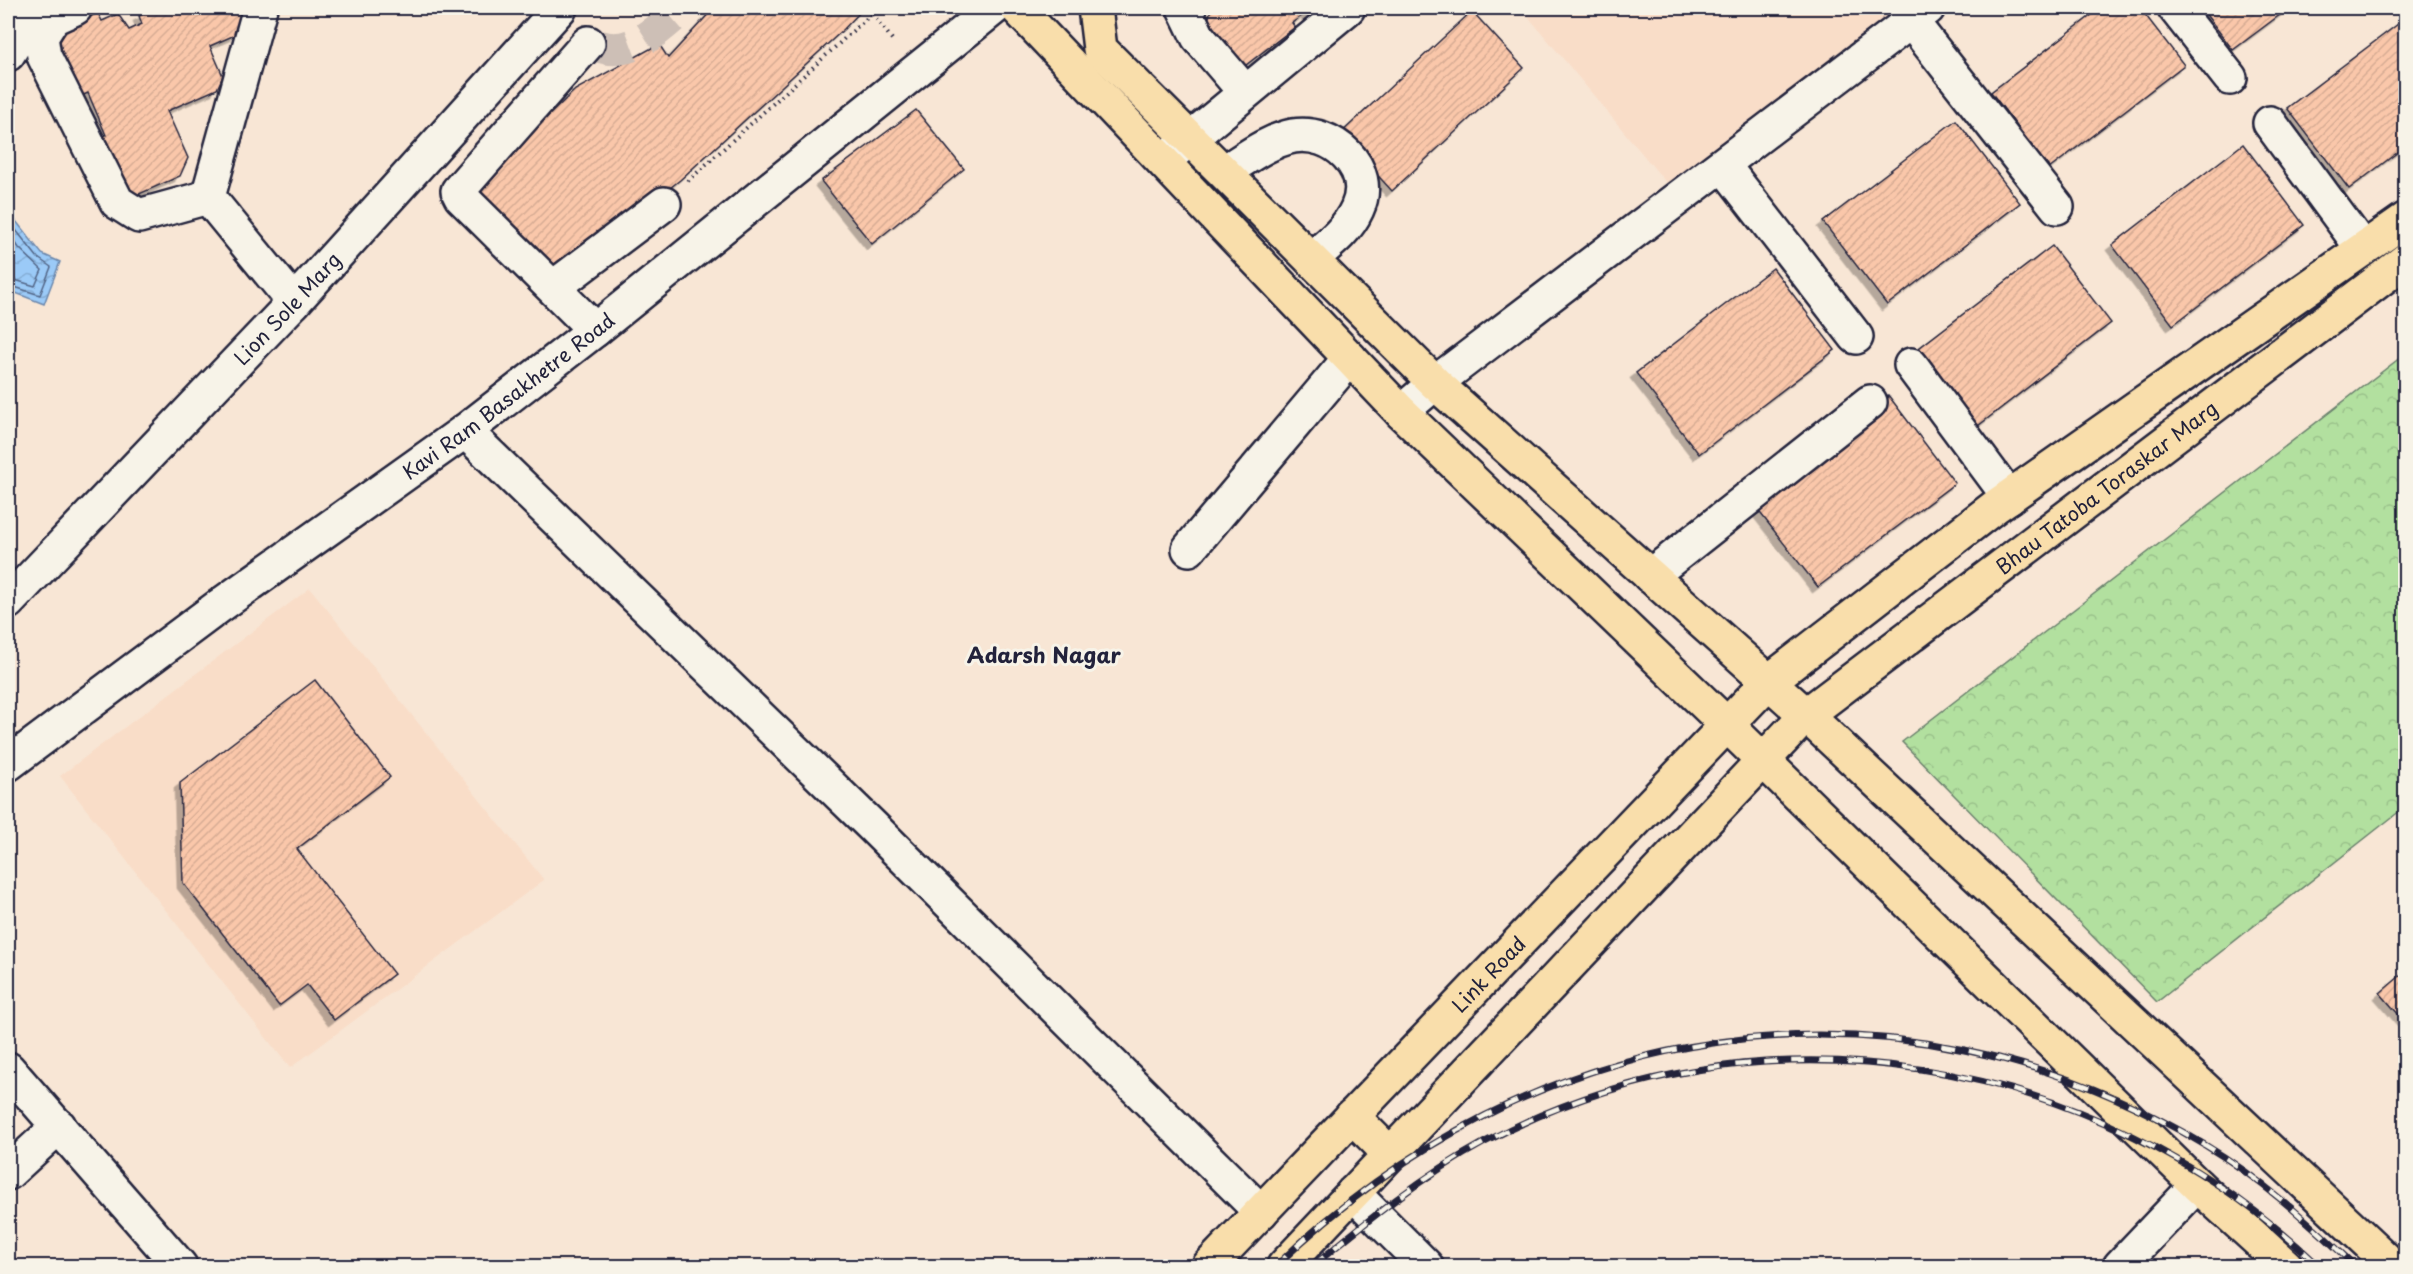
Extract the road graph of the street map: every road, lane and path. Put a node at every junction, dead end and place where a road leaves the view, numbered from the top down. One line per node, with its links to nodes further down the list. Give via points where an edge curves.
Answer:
1 (37, 8): 13 (street)
2 (75, 8): 21 (street, via 53,18 41,37 44,56 117,202 139,216)
3 (260, 8): 21 (street)
4 (878, 8): 22 (path, via 772,101)
5 (994, 8): 30 (street, Kavi Ram Basakhetre Road)
6 (1017, 8): 18 (main road)
7 (1095, 8): 17 (main road, via 1100,49)
8 (1184, 8): 15 (street, via 1198,37)
9 (1348, 8): 15 (street)
10 (2175, 8): 14 (street)
11 (555, 13): 28 (street, via 593,45 458,191); 29 (street, Lion Sole Marg)
12 (1920, 14): 19 (street); 23 (street)
13 (8, 54)
14 (2230, 78)
15 (1245, 92): 17 (street)
16 (2270, 123): 25 (street)
17 (1189, 138): 18 (street); 20 (main road)
18 (1163, 161): 32 (main road)
19 (1723, 165): 31 (street); 34 (street)
20 (1224, 172): 26 (main road); 26 (street, via 1276,141 1294,136 1316,135 1339,146 1359,171 1359,207 1348,225)
21 (208, 197): 29 (street)
22 (664, 204): 28 (street)
23 (2058, 207)
24 (2406, 219): 25 (main road)
25 (2363, 249): 38 (main road, Link Road)
26 (1311, 259): 34 (main road)
27 (2406, 260): 43 (main road, Bhau Tatoba Toraskar Marg)
28 (555, 287): 30 (street)
29 (294, 302): 41 (street, Lion Sole Marg)
30 (595, 330): 37 (street, Kavi Ram Basakhetre Road)
31 (1856, 337)
32 (1350, 358): 36 (main road); 39 (street)
33 (1911, 365): 38 (street)
34 (1436, 383): 36 (street); 40 (main road)
35 (1870, 402): 40 (street)
36 (1401, 412): 44 (main road)
37 (465, 431): 46 (street, Kavi Ram Basakhetre Road, via 218,607); 54 (street, via 870,824)
38 (2009, 497): 42 (main road, Link Road)
39 (1189, 549)
40 (1650, 576): 42 (main road)
41 (8, 602)
42 (1768, 682): 43 (main road); 44 (main road, Link Road)
43 (1806, 715): 45 (main road); 61 (main road)
44 (1726, 724): 45 (main road); 48 (main road, Link Road)
45 (1762, 760): 50 (main road); 52 (main road)
46 (8, 764)
47 (8, 1068): 49 (street)
48 (1352, 1116): 50 (main road); 54 (main road, Link Road)
49 (58, 1126): 51 (street); 55 (street)
50 (1390, 1154): 53 (main road)
51 (8, 1173)
52 (2198, 1185): 59 (street); 60 (main road)
53 (1353, 1193): 57 (main road); 58 (street)
54 (1261, 1212): 56 (main road, Link Road)
55 (180, 1266)
56 (1209, 1266)
57 (1284, 1266)
58 (1426, 1266)
59 (2120, 1266)
60 (2286, 1266)
61 (2393, 1266)

